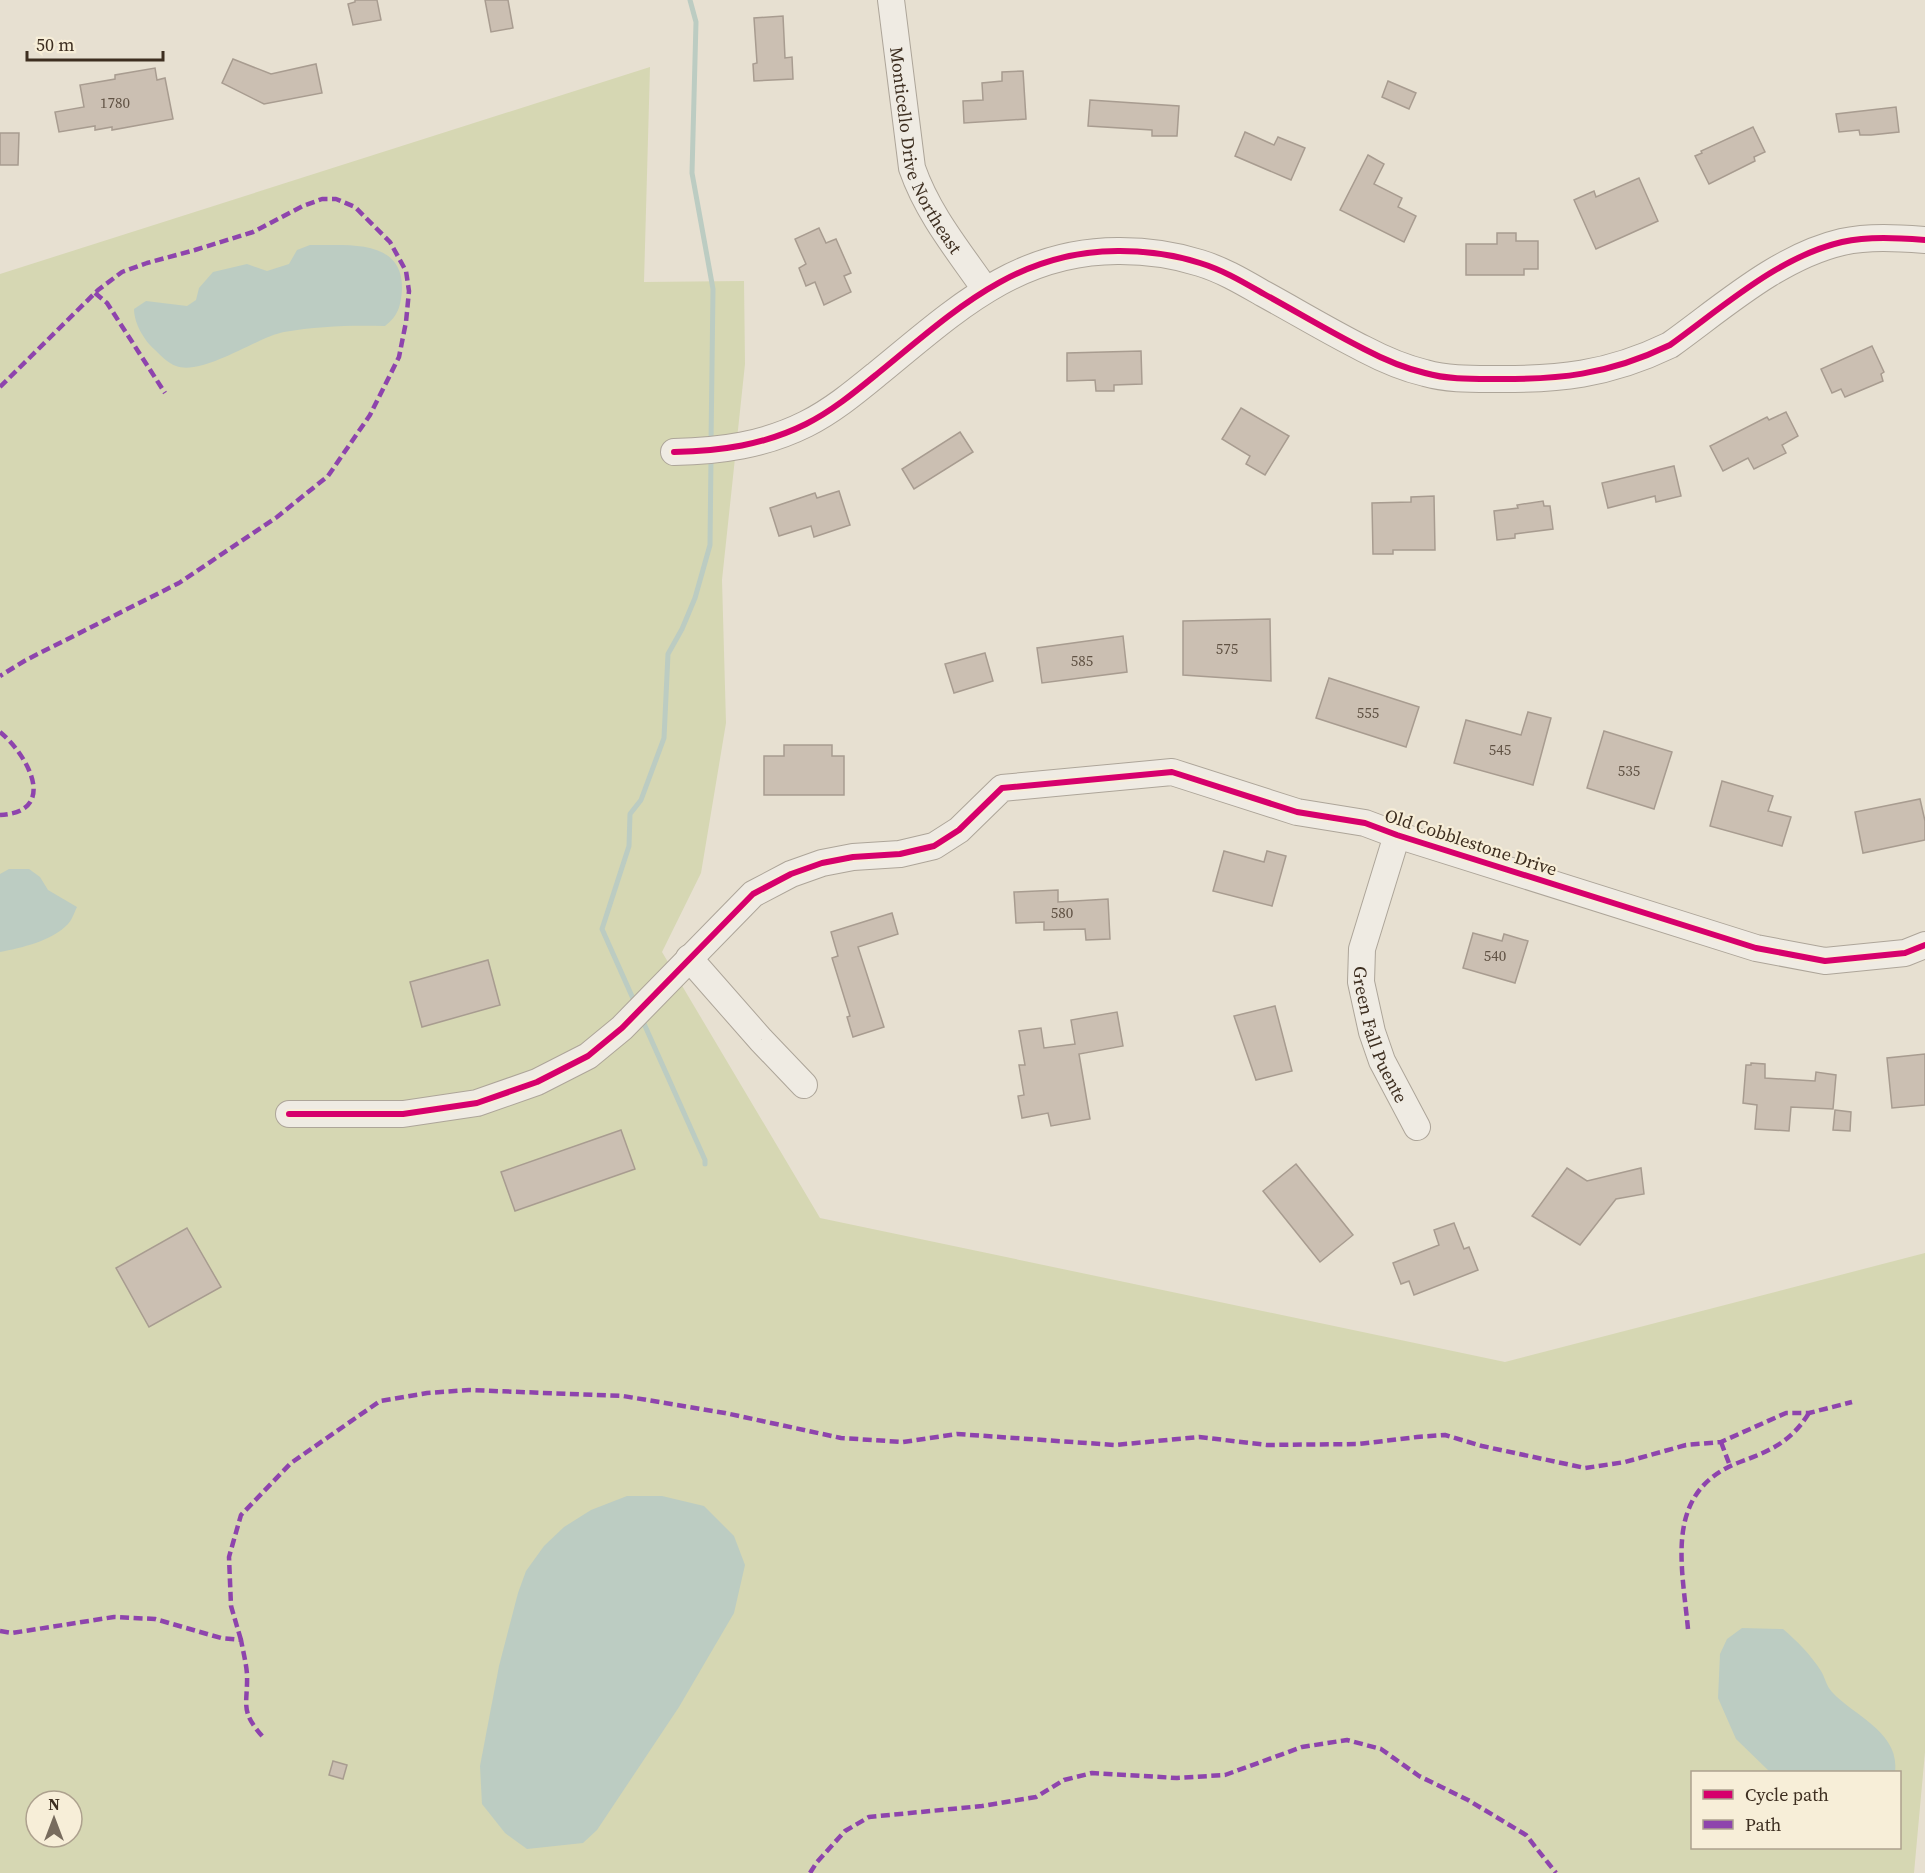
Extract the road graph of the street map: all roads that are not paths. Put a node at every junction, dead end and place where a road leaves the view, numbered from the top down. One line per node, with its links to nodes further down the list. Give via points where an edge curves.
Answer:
1 (891, 0): 3 (street, Monticello Drive Northeast, via 912,168 931,212)
2 (1925, 240): 3 (street, via 1874,238 1812,250 1783,264 1670,345 1649,355 1595,373 1537,380 1425,374 1366,350 1229,274 1164,254 1118,251 1073,255 1030,268)
3 (985, 289): 4 (street, via 846,399 808,423 746,446)
4 (674, 452)
5 (1397, 835): 6 (street, Old Cobblestone Drive, via 1756,948 1825,961 1905,953); 7 (street, Old Cobblestone Drive, via 1365,823 1297,812 1172,772 1002,788 959,830 934,846 822,863 753,894); 10 (street, Green Fall Puente, via 1362,949 1361,982 1382,1061)
6 (1925, 945)
7 (689, 958): 8 (street); 9 (street, via 622,1028 588,1056 537,1082 477,1102 403,1114)
8 (804, 1085)
9 (289, 1114)
10 (1417, 1126)

